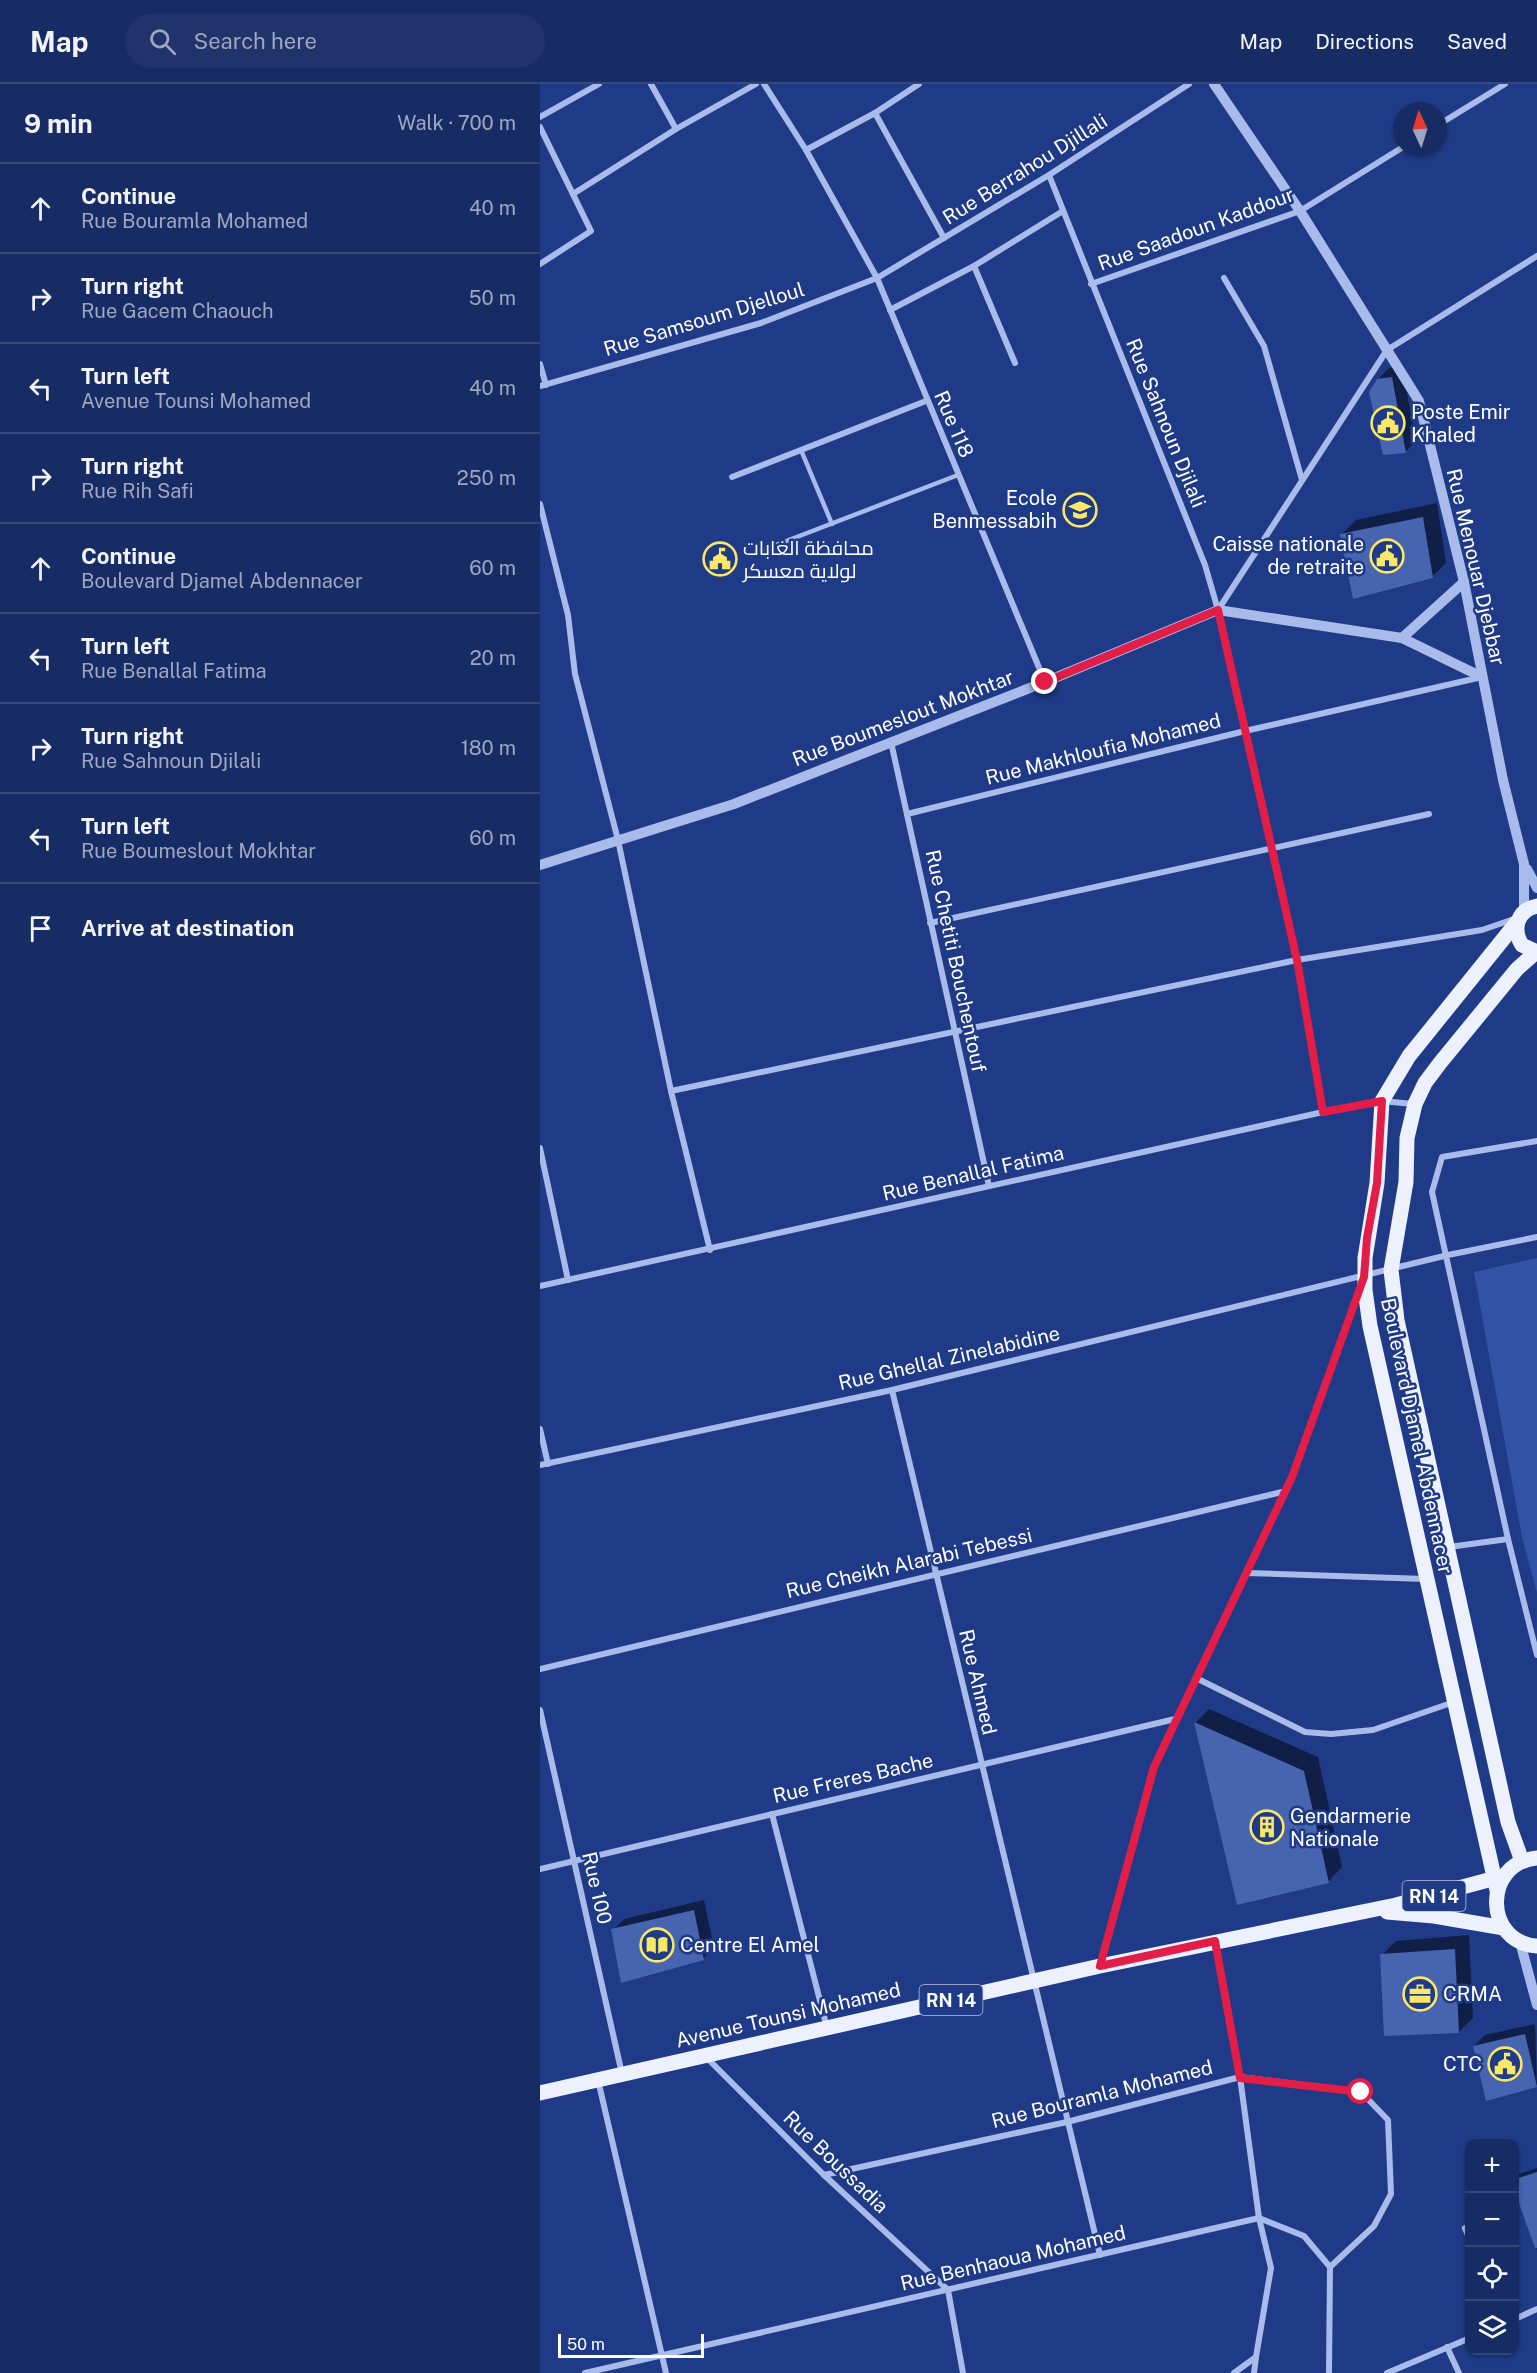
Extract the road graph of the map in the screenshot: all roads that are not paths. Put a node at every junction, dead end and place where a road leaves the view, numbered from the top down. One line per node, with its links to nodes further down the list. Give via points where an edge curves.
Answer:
1 (599, 84): 10 (street)
2 (651, 84): 13 (street)
3 (756, 84): 13 (street)
4 (764, 84): 14 (street, Rue 118)
5 (919, 84): 9 (street)
6 (1189, 84): 16 (street, Rue Berrahou Djillali)
7 (1214, 84): 19 (street, Rue Menouar Djebbar)
8 (1504, 84): 11 (street)
9 (875, 113): 14 (street); 20 (street)
10 (540, 117)
11 (1447, 119)
12 (540, 127): 17 (street)
13 (676, 129): 17 (street)
14 (806, 150): 24 (street, Rue 118)
15 (1393, 153): 19 (street, Rue Saadoun Kaddour)
16 (1049, 175): 18 (street, Rue Sahnoun Djilali); 20 (street, Rue Berrahou Djillali)
17 (573, 195): 22 (street, via 591,231)
18 (1063, 211): 23 (street); 26 (street, Rue Sahnoun Djilali)
19 (1300, 211): 26 (street, Rue Saadoun Kaddour); 28 (street, Rue Menouar Djebbar)
20 (944, 238): 24 (street, Rue Berrahou Djillali)
21 (1537, 256): 28 (street)
22 (540, 264)
23 (975, 266): 27 (street); 29 (street)
24 (877, 278): 27 (street, Rue 118); 31 (street, Rue Samsoum Djelloul, via 761,323)
25 (1224, 278): 36 (street, via 1264,346)
26 (1091, 284): 41 (street, Rue Sahnoun Djilali, via 1205,565)
27 (890, 310): 32 (street, Rue 118)
28 (1387, 350): 36 (street); 40 (street, Rue Menouar Djebbar, via 1419,401)
29 (1016, 363)
30 (540, 364): 31 (street)
31 (543, 386)
32 (926, 401): 33 (street); 34 (street, Rue 118)
33 (801, 450): 35 (street); 38 (lane)
34 (958, 475): 38 (lane); 44 (street, Rue 118)
35 (732, 477)
36 (1302, 480): 41 (street)
37 (540, 504): 49 (street, via 568,615 575,674)
38 (832, 524): 39 (lane)
39 (763, 550)
40 (1464, 582): 42 (street); 43 (street, Rue Menouar Djebbar)
41 (1218, 610): 42 (street); 44 (street, Rue Boumeslout Mokhtar); 45 (street, Rue Sahnoun Djilali)
42 (1402, 638): 43 (street)
43 (1482, 677): 45 (street, Rue Makhloufia Mohamed); 51 (street, Rue Menouar Djebbar)
44 (1045, 682): 46 (street, Rue Boumeslout Mokhtar)
45 (1245, 731): 47 (street, Rue Makhloufia Mohamed); 50 (street, Rue Sahnoun Djilali)
46 (891, 742): 47 (street, Rue Chetiti Bouchentouf); 49 (street, Rue Boumeslout Mokhtar, via 734,804)
47 (907, 814): 55 (street, Rue Chetiti Bouchentouf)
48 (1429, 814): 50 (street)
49 (618, 840): 52 (street, Rue Boumeslout Mokhtar); 59 (street)
50 (1271, 848): 55 (street); 57 (street, Rue Sahnoun Djilali)
51 (1524, 864): 53 (street, Rue Menouar Djebbar); 54 (street, Rue Menouar Djebbar)
52 (540, 865)
53 (1537, 888)
54 (1524, 914): 56 (main road, via 1518,938); 57 (street, via 1482,930); 60 (main road, Boulevard Djamel Abdennacer, via 1409,1056)
55 (930, 923): 58 (street, Rue Chetiti Bouchentouf)
56 (1537, 952): 61 (main road, Boulevard Djamel Abdennacer, via 1517,969 1440,1063)
57 (1297, 960): 58 (street); 62 (street, Rue Sahnoun Djilali)
58 (955, 1032): 59 (street); 65 (street, Rue Chetiti Bouchentouf)
59 (671, 1090): 67 (street)
60 (1382, 1101): 61 (street, Rue Benallal Fatima); 62 (street, Rue Benallal Fatima); 70 (main road, Boulevard Djamel Abdennacer, via 1377,1183)
61 (1415, 1104): 69 (main road, Boulevard Djamel Abdennacer, via 1407,1138 1405,1189)
62 (1323, 1112): 65 (street, Rue Benallal Fatima)
63 (1537, 1141): 68 (street, via 1442,1157 1432,1192)
64 (540, 1148): 71 (street)
65 (989, 1186): 67 (street, Rue Benallal Fatima)
66 (1537, 1237): 68 (street, Rue Ghellal Zinelabidine)
67 (710, 1250): 71 (street, Rue Benallal Fatima)
68 (1448, 1255): 69 (street, Rue Ghellal Zinelabidine); 78 (street)
69 (1391, 1270): 70 (street, Rue Ghellal Zinelabidine); 79 (main road, Boulevard Djamel Abdennacer, via 1397,1320)
70 (1364, 1277): 73 (street, Rue Ghellal Zinelabidine); 77 (street); 82 (main road, Boulevard Djamel Abdennacer, via 1370,1326)
71 (568, 1280): 72 (street, Rue Benallal Fatima)
72 (540, 1286)
73 (892, 1390): 75 (street, Rue Ghellal Zinelabidine); 81 (street, Rue Ahmed)
74 (540, 1429): 75 (street)
75 (548, 1464): 76 (street, Rue Ghellal Zinelabidine)
76 (540, 1465)
77 (1286, 1491): 80 (street); 81 (street, Rue Cheikh Alarabi Tebessi)
78 (1508, 1539): 79 (street); 83 (street)
79 (1446, 1548): 93 (main road, Boulevard Djamel Abdennacer, via 1508,1822)
80 (1246, 1573): 82 (street); 85 (street)
81 (935, 1574): 84 (street, Rue Cheikh Alarabi Tebessi); 89 (street, Rue Ahmed)
82 (1427, 1579): 86 (main road, Boulevard Djamel Abdennacer)
83 (1537, 1655)
84 (540, 1669)
85 (1196, 1678): 86 (street, via 1305,1732 1373,1730); 88 (street)
86 (1454, 1701): 95 (main road, Boulevard Djamel Abdennacer)
87 (540, 1710): 92 (street, Rue 100)
88 (1175, 1719): 89 (street, Rue Freres Bache); 101 (street, via 1154,1767)
89 (981, 1765): 90 (street, Rue Freres Bache); 102 (street, Rue Ahmed)
90 (772, 1814): 92 (street, Rue Freres Bache); 104 (street)
91 (1537, 1857): 93 (main road)
92 (574, 1861): 94 (street, Rue Freres Bache); 106 (street, Rue 100)
93 (1522, 1862): 95 (main road)
94 (540, 1869)
95 (1498, 1882): 96 (main road, Avenue Tounsi Mohamed / RN 14); 97 (main road, Boulevard Djamel Abdennacer, via 1496,1903)
96 (1363, 1911): 97 (main road, Avenue Tounsi Mohamed / RN 14, via 1434,1916); 98 (main road, Avenue Tounsi Mohamed / RN 14)
97 (1504, 1928): 99 (main road)
98 (1215, 1941): 101 (main road, Avenue Tounsi Mohamed / RN 14); 107 (street)
99 (1520, 1942): 100 (main road); 103 (street)
100 (1537, 1946)
101 (1100, 1966): 102 (main road, Avenue Tounsi Mohamed / RN 14)
102 (1033, 1982): 104 (main road, Avenue Tounsi Mohamed / RN 14); 110 (street, Rue Ahmed)
103 (1537, 2005)
104 (827, 2028): 105 (main road, Avenue Tounsi Mohamed / RN 14)
105 (705, 2056): 106 (main road, Avenue Tounsi Mohamed / RN 14); 111 (street, Rue Boussadia)
106 (622, 2074): 108 (main road, Avenue Tounsi Mohamed / RN 14)
107 (1240, 2078): 110 (street, Rue Bouramla Mohamed); 112 (street); 114 (street, Rue Bouramla Mohamed, via 1361,2092 1388,2120 1391,2194 1374,2226)
108 (598, 2080): 109 (main road, Avenue Tounsi Mohamed / RN 14); 120 (street)
109 (540, 2092)
110 (1067, 2122): 111 (street, Rue Bouramla Mohamed); 113 (street, Rue Ahmed)
111 (824, 2175): 115 (street, Rue Boussadia)
112 (1259, 2218): 113 (street, Rue Benhaoua Mohamed); 114 (street, via 1305,2236); 121 (street, via 1271,2268)
113 (1100, 2255): 115 (street, Rue Benhaoua Mohamed)
114 (1330, 2267): 127 (street)
115 (948, 2290): 120 (street, Rue Benhaoua Mohamed); 124 (street)
116 (1537, 2309): 117 (street)
117 (1519, 2317)
118 (1465, 2340): 119 (street)
119 (1448, 2347): 128 (street); 129 (street)
120 (662, 2355): 122 (street, Rue Benhaoua Mohamed); 123 (street)
121 (1256, 2357): 125 (street); 126 (street)
122 (585, 2373)
123 (666, 2373)
124 (963, 2373)
125 (1234, 2373)
126 (1254, 2373)
127 (1329, 2373)
128 (1387, 2373)
129 (1459, 2373)

